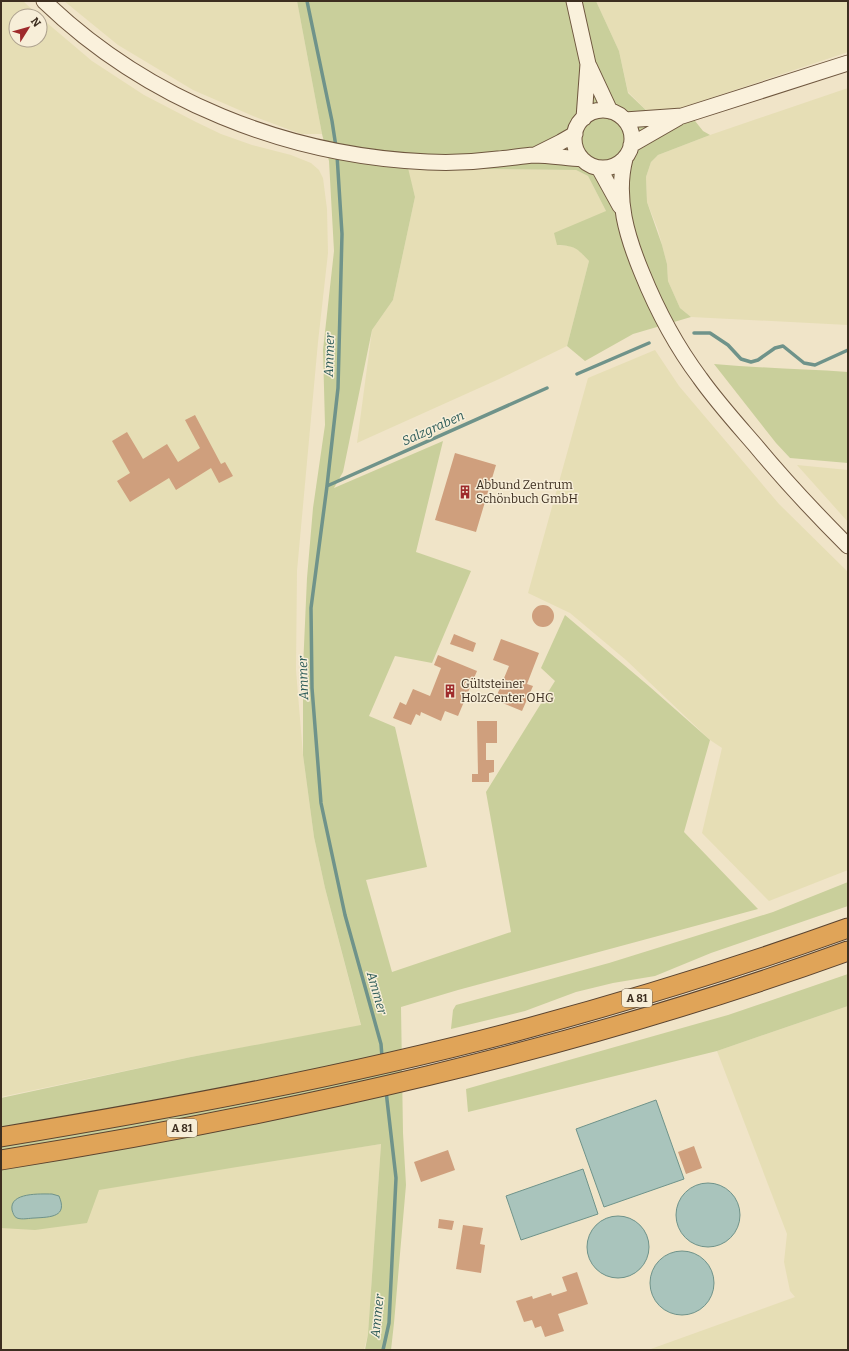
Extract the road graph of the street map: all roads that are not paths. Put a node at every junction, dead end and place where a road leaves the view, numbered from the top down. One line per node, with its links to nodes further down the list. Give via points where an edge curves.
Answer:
1 (44, 1): 11 (street, via 102,50 136,73 206,110 279,137 319,148 386,159 447,162)
2 (574, 1): 4 (street)
3 (848, 63): 6 (street)
4 (588, 64): 5 (street); 7 (street)
5 (610, 111): 7 (street, via 593,112); 8 (street)
6 (682, 116): 8 (street); 10 (street)
7 (584, 118): 9 (street)
8 (625, 120): 10 (street, via 632,135)
9 (575, 134): 11 (street); 12 (street, via 576,150)
10 (628, 152): 13 (street, via 621,163 613,167); 14 (street, via 622,169)
11 (534, 156): 12 (street)
12 (582, 159): 13 (street)
13 (599, 168): 14 (street)
14 (622, 209): 15 (street, via 633,250 651,294 700,378 724,410 791,487)
15 (848, 546)
16 (848, 928): 18 (highway, A 81, via 636,998 421,1055 187,1104)
17 (848, 951): 19 (highway, A 81, via 640,1019 515,1054 362,1090 190,1126)
18 (1, 1137)
19 (1, 1160)

